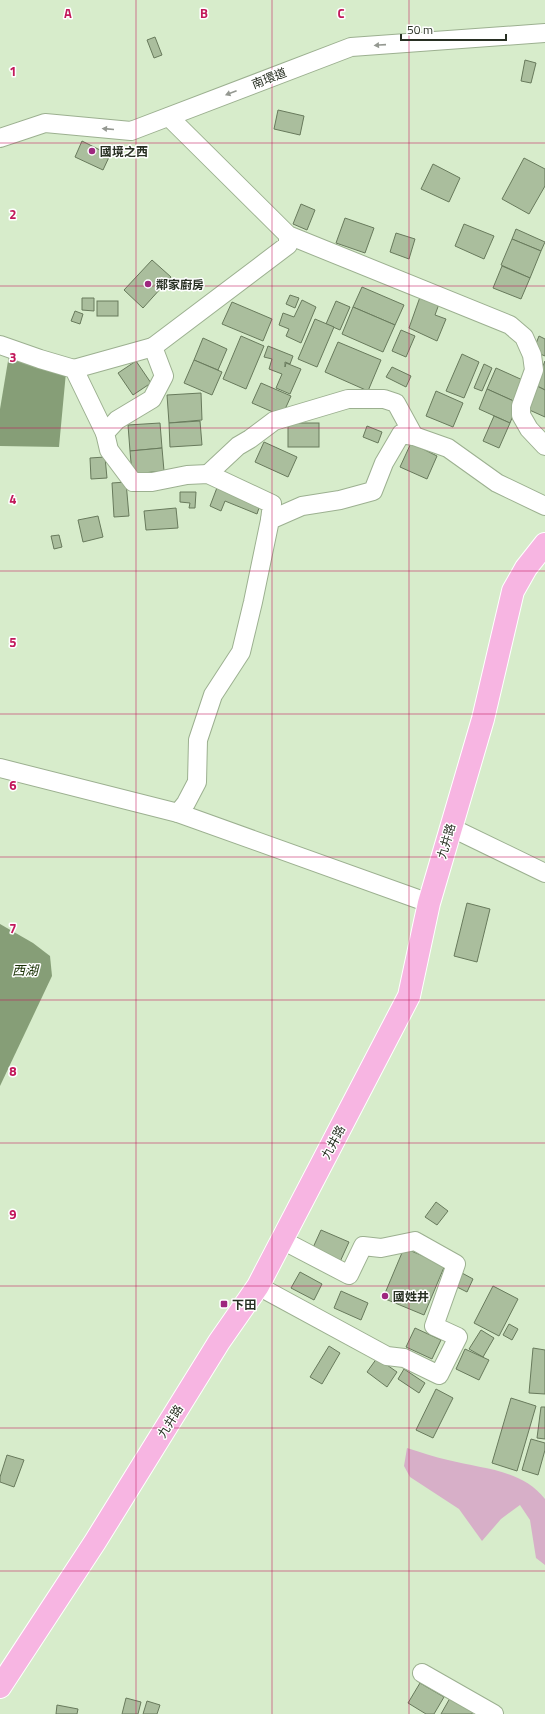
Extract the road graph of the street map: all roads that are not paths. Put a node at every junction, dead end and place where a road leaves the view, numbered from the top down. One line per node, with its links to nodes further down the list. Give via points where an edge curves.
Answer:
1 (545, 33): 2 (street, 南環道, one-way to 2, via 352,47)
2 (169, 117): 3 (street, 南環道, one-way to 3, via 131,131 45,124); 4 (street)
3 (0, 138)
4 (288, 235): 6 (street, via 288,245); 10 (street, via 510,325 524,337 532,355 534,370 521,406 521,415)
5 (0, 345): 7 (street)
6 (153, 348): 7 (street); 8 (street, via 164,376 152,399 117,420)
7 (74, 369): 8 (street)
8 (105, 433): 11 (street, via 109,450 133,482 152,482)
9 (414, 436): 11 (street, via 396,403 384,399 348,399 274,421 238,446); 12 (street, via 448,448 497,483); 13 (street, via 401,434 384,463 373,491 302,506)
10 (545, 446)
11 (208, 474): 13 (street, via 272,504)
12 (545, 506)
13 (270, 520): 16 (street, via 241,652 213,695 198,740 197,782)
14 (545, 544): 17 (main road, 九井路, via 526,568 513,591 483,720)
15 (0, 768): 16 (street)
16 (178, 813): 19 (street)
17 (450, 828): 18 (street); 19 (main road, 九井路)
18 (545, 873)
19 (429, 903): 20 (main road, 九井路, via 409,996)
20 (282, 1240): 21 (main road, 九井路); 21 (street, via 349,1275 363,1246 381,1248 415,1241 456,1264 434,1326 458,1337 439,1375 404,1358 387,1356)
21 (258, 1286): 23 (main road, 九井路, via 219,1342 95,1542)
22 (422, 1673): 24 (street)
23 (0, 1687)
24 (485, 1712)

